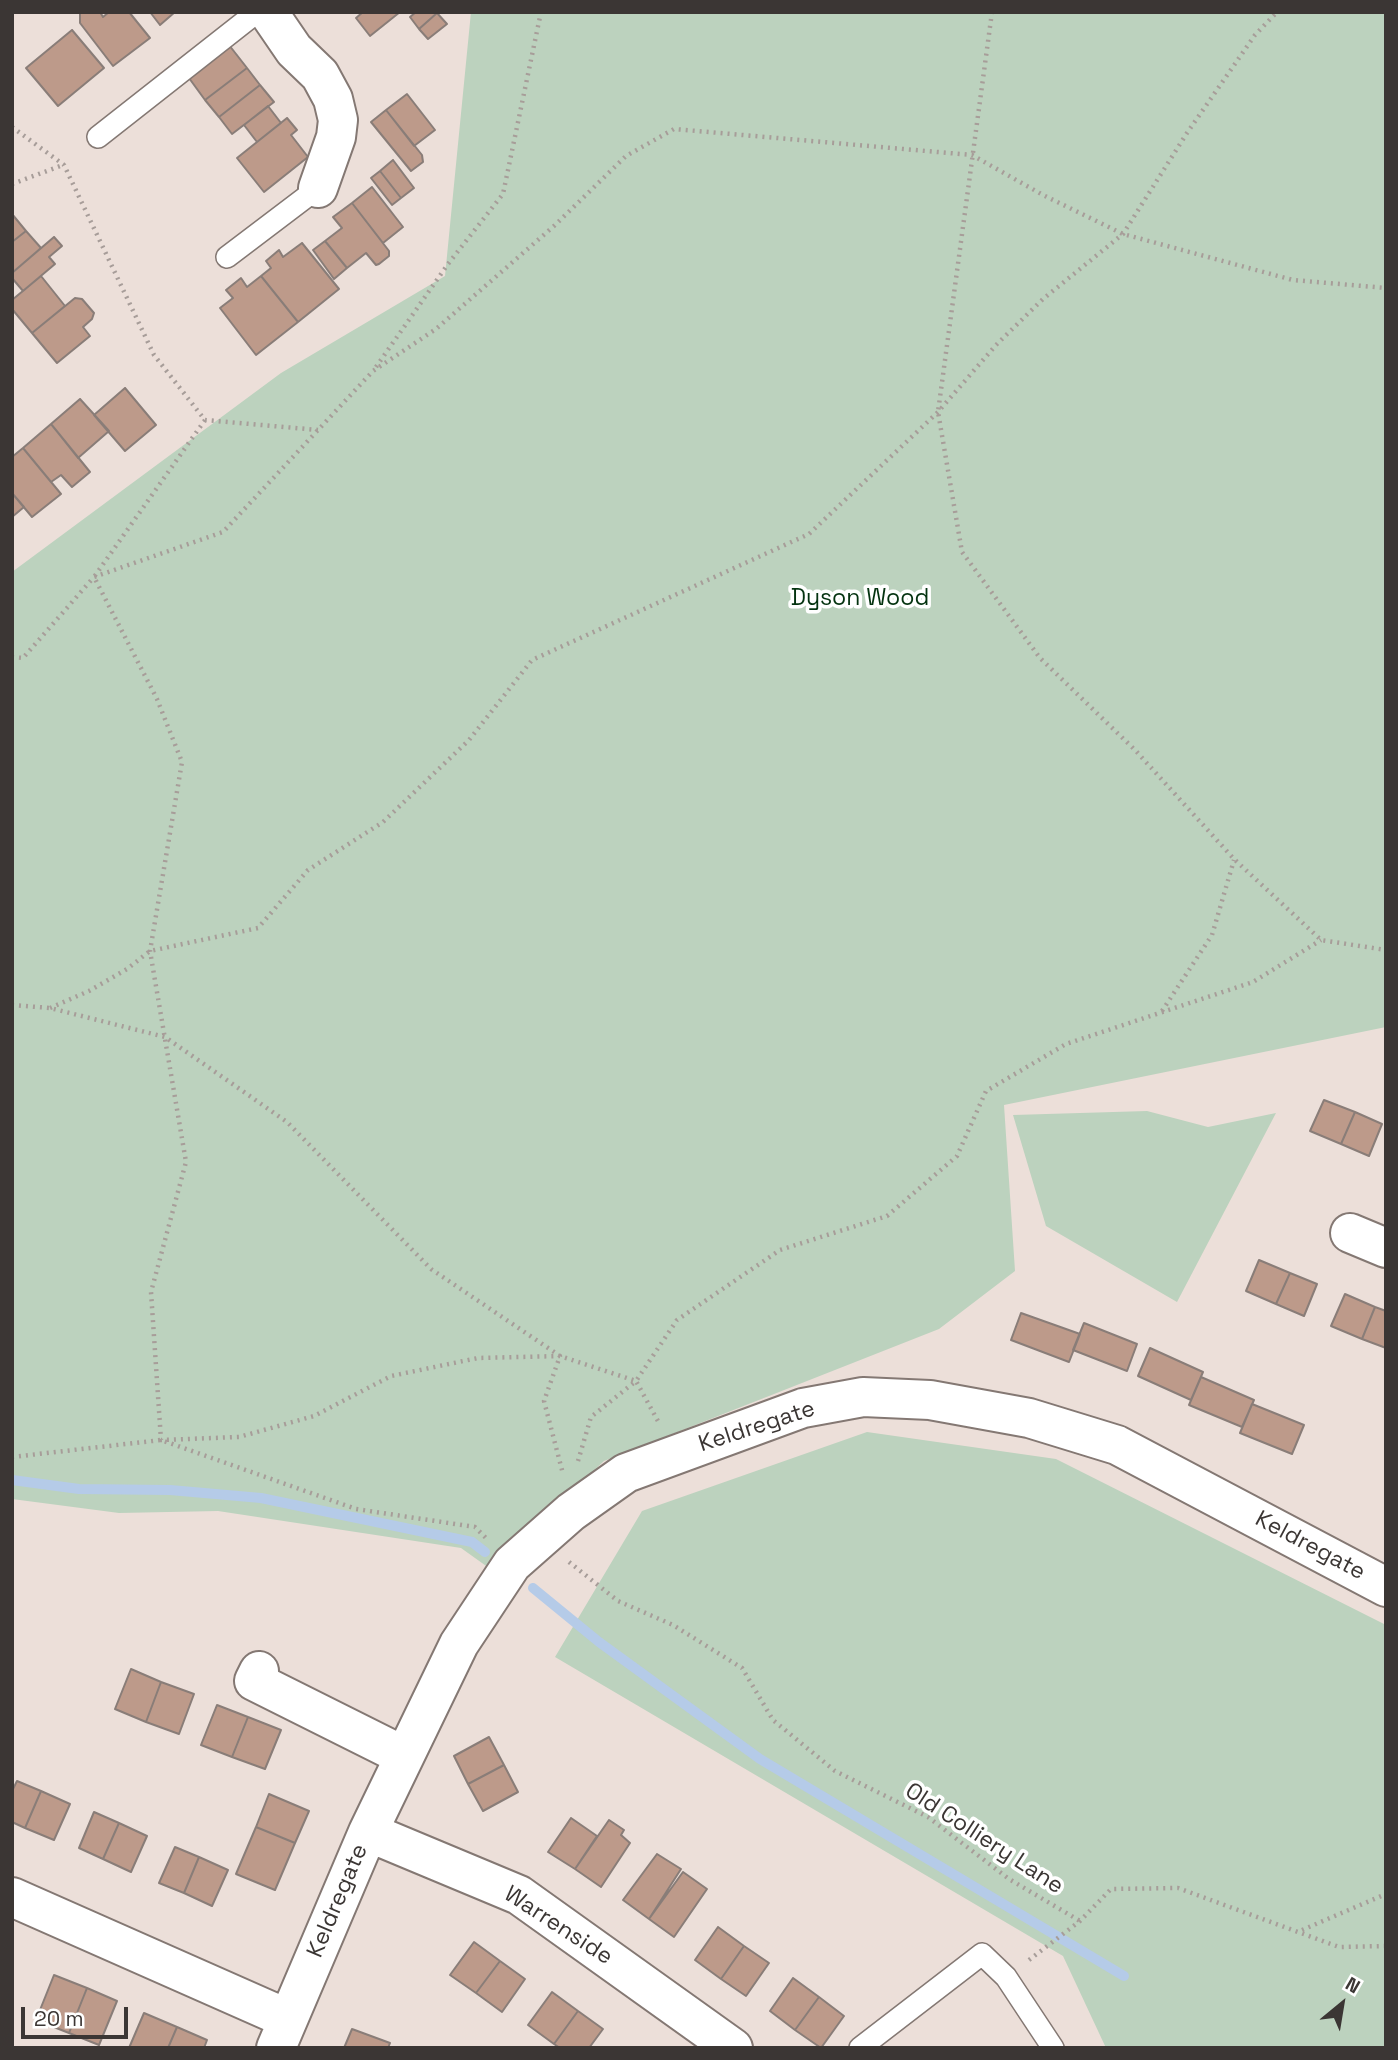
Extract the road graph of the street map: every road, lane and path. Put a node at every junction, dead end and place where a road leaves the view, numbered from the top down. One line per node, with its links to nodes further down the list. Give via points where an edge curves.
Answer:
1 (257, 12): 7 (lane)
2 (268, 12): 11 (street, via 294,50 320,75 333,99 336,137)
3 (541, 12): 15 (path, via 503,194)
4 (992, 12): 8 (path)
5 (1277, 12): 12 (path, via 1255,35 1202,111)
6 (12, 128): 9 (path)
7 (98, 137)
8 (972, 155): 12 (path); 15 (path, via 674,129 625,156 554,226 436,329); 16 (path)
9 (64, 165): 10 (path); 17 (path, via 154,355)
10 (12, 184)
11 (318, 188): 13 (lane)
12 (1123, 234): 14 (path, via 1293,280); 16 (path, via 1043,299)
13 (228, 257)
14 (1386, 288)
15 (373, 371): 18 (path)
16 (938, 412): 21 (path, via 962,552 1040,658 1135,750); 24 (path, via 809,534 532,660 469,740 383,822 307,870 258,928)
17 (205, 420): 18 (path); 19 (path)
18 (319, 430): 19 (path, via 223,532)
19 (94, 577): 20 (path, via 23,658); 24 (path, via 157,699 181,762)
20 (12, 657)
21 (1234, 859): 22 (path); 27 (path, via 1212,935)
22 (1321, 940): 23 (path); 27 (path, via 1253,982)
23 (1386, 950)
24 (149, 951): 26 (path, via 89,991); 28 (path)
25 (12, 1004): 26 (path)
26 (50, 1008): 28 (path)
27 (1161, 1012): 32 (path, via 1066,1044 986,1091 957,1156 887,1216 780,1250 677,1320)
28 (165, 1037): 31 (path, via 287,1122 431,1269); 33 (path, via 186,1162 151,1292)
29 (1350, 1233): 30 (street)
30 (1386, 1248)
31 (560, 1356): 32 (path); 33 (path, via 478,1358 391,1376 314,1416 239,1437); 36 (path, via 544,1401)
32 (636, 1381): 34 (path); 36 (path, via 591,1417)
33 (161, 1440): 35 (path); 38 (path, via 356,1509 475,1527)
34 (678, 1453): 36 (street, Keldregate, via 626,1473); 39 (street, Keldregate, via 803,1408 863,1397 930,1400 1029,1418 1117,1446)
35 (12, 1457)
36 (570, 1504): 37 (street, Keldregate)
37 (539, 1537): 38 (street, Keldregate); 45 (path, Old Colliery Lane, via 618,1601 673,1625 741,1668 773,1720 835,1771 928,1818 1009,1879)
38 (512, 1564): 41 (street, Keldregate, via 459,1644)
39 (1386, 1587)
40 (259, 1671): 41 (street, via 254,1681)
41 (404, 1756): 42 (street, Keldregate)
42 (368, 1832): 49 (street, Keldregate); 50 (street, Warrenside, via 519,1895)
43 (1386, 1894): 46 (path)
44 (12, 1897): 49 (street)
45 (1080, 1921): 46 (path, Old Colliery Lane, via 1111,1889 1178,1888); 47 (path, Old Colliery Lane)
46 (1301, 1930): 48 (path, Old Colliery Lane, via 1339,1947)
47 (1051, 1943)
48 (1386, 1946)
49 (282, 2033)
50 (733, 2048)
51 (860, 2048): 52 (lane, via 982,1954 1006,1977)
52 (1053, 2048)

